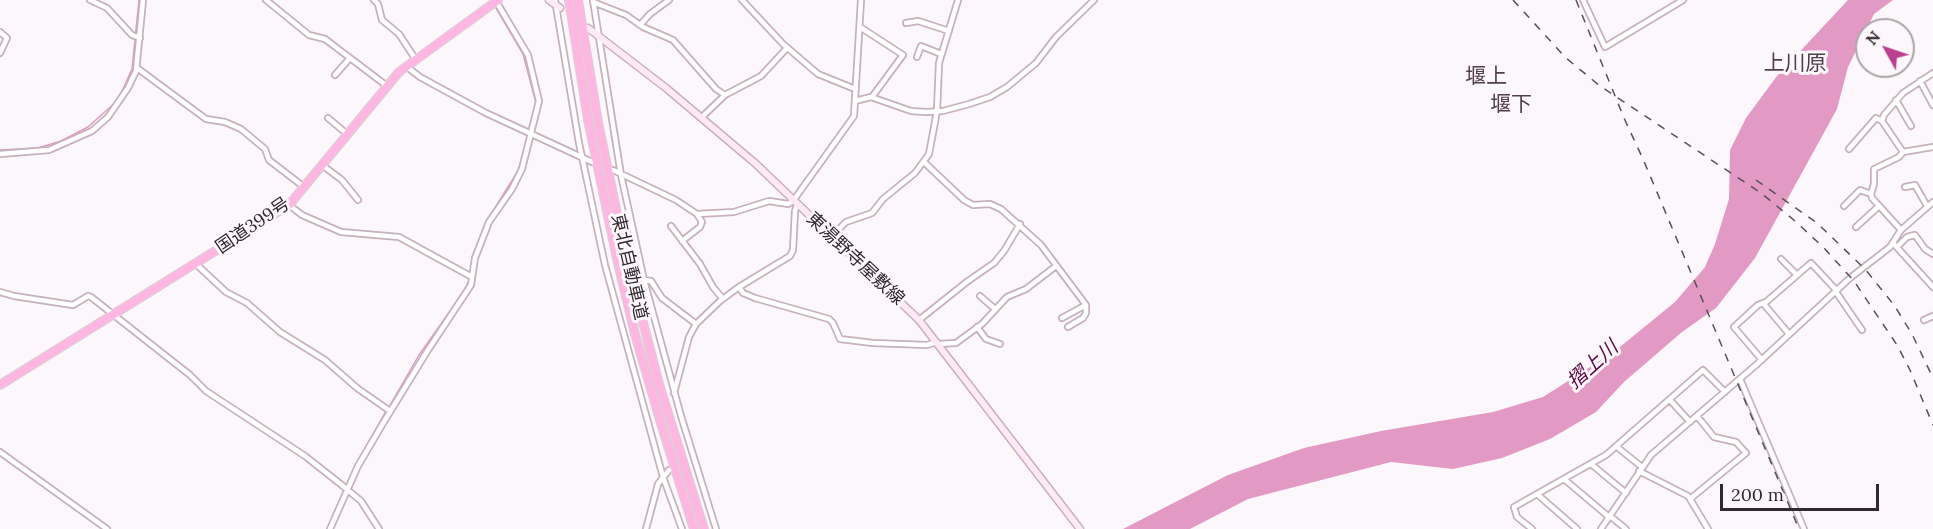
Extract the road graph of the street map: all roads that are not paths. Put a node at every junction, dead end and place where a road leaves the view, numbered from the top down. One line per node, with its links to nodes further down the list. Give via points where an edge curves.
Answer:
1 (90, 0): 25 (street, via 112,12)
2 (143, 0): 25 (street)
3 (266, 0): 30 (street, via 310,36 324,38)
4 (374, 0): 31 (street, via 382,20 399,34)
5 (496, 0): 31 (highway, 国道399号); 50 (street, via 528,55 532,70 539,105)
6 (549, 0): 17 (main road)
7 (569, 0): 135 (highway, 東北自動車道, via 593,149 619,270)
8 (578, 0): 136 (highway, 東北自動車道, via 626,257 662,394)
9 (669, 0): 19 (street)
10 (742, 0): 26 (street)
11 (861, 0): 20 (street)
12 (958, 0): 22 (street)
13 (1094, 0): 44 (street, via 1036,63 1006,87 990,97)
14 (1583, 0): 15 (street, via 1605,47)
15 (1683, 0)
16 (593, 1): 19 (street); 24 (street)
17 (557, 5): 55 (street)
18 (906, 23): 22 (street, via 918,21)
19 (640, 25): 39 (street, via 674,40)
20 (860, 27): 38 (street); 40 (street, via 903,56)
21 (588, 28): 24 (main road, 東湯野寺屋敷線)
22 (949, 31): 28 (street)
23 (0, 32): 27 (street, via 7,38)
24 (597, 35): 46 (main road, 東湯野寺屋敷線); 60 (street)
25 (137, 38): 33 (street)
26 (787, 48): 38 (street, via 818,74); 39 (street, via 761,76)
27 (0, 53)
28 (941, 54): 29 (street, via 921,46); 44 (street)
29 (917, 57)
30 (350, 58): 35 (street); 37 (street)
31 (416, 60): 32 (highway, 国道399号)
32 (407, 67): 37 (highway, 国道399号); 50 (street)
33 (136, 68): 54 (street, via 117,106 92,131 43,152); 61 (street, via 206,119 242,129 265,149 269,160)
34 (1933, 74): 36 (street)
35 (335, 75)
36 (1920, 81): 41 (street); 43 (street)
37 (387, 86): 49 (highway, 国道399号)
38 (855, 89): 42 (street)
39 (725, 95): 46 (street)
40 (872, 97): 42 (street); 44 (street, via 911,111)
41 (1896, 100): 47 (street); 48 (street)
42 (855, 102): 66 (street, via 854,116)
43 (1933, 105)
44 (937, 111): 57 (street)
45 (328, 118): 49 (street)
46 (701, 118): 66 (main road, 東湯野寺屋敷線)
47 (1882, 121): 52 (street, via 1876,118); 53 (street)
48 (1911, 126)
49 (347, 134): 58 (highway, 国道399号)
50 (531, 134): 55 (street); 84 (street, via 518,179 489,222)
51 (1933, 147): 53 (street)
52 (1849, 149)
53 (1903, 152): 63 (street, via 1874,169)
54 (0, 154)
55 (582, 159): 56 (street); 123 (street, via 616,308)
56 (592, 162)
57 (924, 162): 72 (street, via 970,203 994,205); 76 (street, via 872,213 846,222)
58 (322, 165): 61 (highway, 国道399号); 64 (street, via 342,180)
59 (613, 170): 60 (street)
60 (621, 174): 71 (street); 85 (street)
61 (304, 187): 67 (highway, 国道399号)
62 (1905, 187): 70 (street, via 1915,185)
63 (1871, 194): 68 (street, via 1860,190); 69 (street)
64 (357, 201)
65 (1933, 202): 70 (street)
66 (795, 203): 71 (street, via 769,201 734,213); 76 (main road, 東湯野寺屋敷線); 86 (street, via 790,256)
67 (289, 205): 81 (highway, 国道399号); 84 (street, via 341,232 399,237)
68 (1844, 206)
69 (1879, 206): 74 (street); 75 (street)
70 (1928, 206): 75 (street)
71 (697, 214): 77 (street, via 702,222 700,227)
72 (1020, 224): 82 (street); 98 (street, via 994,263)
73 (671, 226): 77 (street)
74 (1856, 227)
75 (1901, 230): 78 (street)
76 (831, 237): 98 (main road, 東湯野寺屋敷線)
77 (682, 241): 91 (street)
78 (1895, 245): 79 (street, via 1915,235); 87 (street); 88 (street)
79 (1933, 254)
80 (1781, 259): 83 (street)
81 (196, 264): 95 (highway, 国道399号); 113 (street, via 225,292 247,303 280,332 325,360)
82 (1056, 266): 93 (street); 94 (street)
83 (1797, 275): 88 (street, via 1811,263); 92 (street)
84 (471, 276): 113 (street, via 471,285)
85 (644, 280): 100 (street, via 651,281 662,298); 111 (street)
86 (739, 287): 91 (street); 105 (street, via 755,298 829,319 840,339)
87 (1933, 287)
88 (1836, 291): 103 (street); 104 (street)
89 (0, 292): 95 (street, via 73,304 88,296)
90 (980, 296): 94 (street)
91 (723, 298): 100 (street)
92 (1762, 303): 104 (street); 107 (street, via 1734,327)
93 (1086, 305): 97 (street); 102 (street, via 1083,318)
94 (996, 309): 101 (street)
95 (114, 314): 109 (highway, 国道399号); 125 (street, via 207,391)
96 (1933, 316): 99 (street)
97 (1062, 318)
98 (919, 320): 105 (main road, 東湯野寺屋敷線)
99 (1924, 321)
100 (696, 324): 111 (street)
101 (977, 327): 105 (street, via 953,344); 106 (street, via 986,339)
102 (1068, 327)
103 (1862, 330)
104 (1789, 334): 107 (street)
105 (938, 343): 138 (main road, 東湯野寺屋敷線)
106 (1000, 344)
107 (1762, 360): 108 (street)
108 (1740, 379): 110 (street); 144 (street)
109 (0, 385)
110 (1725, 392): 112 (street, via 1703,370); 114 (street)
111 (675, 393): 116 (street)
112 (1670, 400): 115 (street); 117 (street)
113 (388, 410): 125 (street)
114 (1697, 416): 115 (street); 128 (street, via 1714,437 1736,442 1746,453)
115 (1690, 422): 121 (street, via 1651,454)
116 (691, 447): 119 (street); 137 (street)
117 (1617, 447): 120 (street); 121 (street)
118 (0, 452): 130 (street)
119 (686, 452)
120 (1591, 464): 124 (street); 126 (street)
121 (1640, 469): 126 (street); 128 (street)
122 (669, 470): 123 (street)
123 (663, 477): 133 (street); 134 (street)
124 (1564, 479): 127 (street); 129 (street)
125 (346, 488): 131 (street); 132 (street, via 361,501)
126 (1626, 493): 129 (street)
127 (1537, 494): 139 (street, via 1514,507 1517,517); 140 (street)
128 (1690, 499): 143 (street)
129 (1610, 517): 141 (street); 142 (street)
130 (107, 529)
131 (330, 529)
132 (378, 529)
133 (646, 529)
134 (682, 529)
135 (694, 529)
136 (704, 529)
137 (716, 529)
138 (1080, 529)
139 (1532, 529)
140 (1577, 529)
141 (1600, 529)
142 (1626, 529)
143 (1708, 529)
144 (1804, 529)

